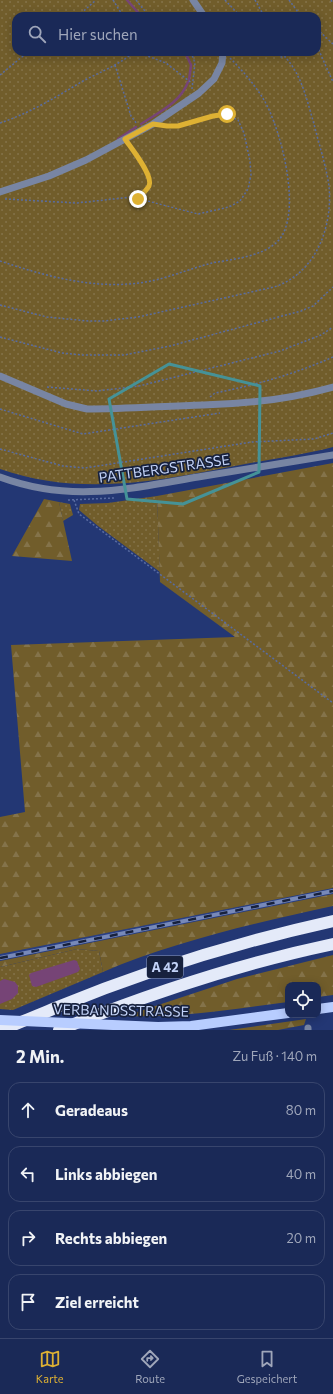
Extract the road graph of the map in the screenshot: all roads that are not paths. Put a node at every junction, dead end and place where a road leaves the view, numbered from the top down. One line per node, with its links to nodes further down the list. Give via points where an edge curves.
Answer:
1 (193, 0): 2 (street)
2 (201, 12)
3 (223, 56): 4 (street, via 214,79 193,97 153,124 86,160 49,176)
4 (0, 192)
5 (0, 376): 6 (street, via 66,404 87,409 222,406 307,395)
6 (333, 387)
7 (333, 454): 8 (street, PATTBERGSTRASSE, via 118,491 74,492 42,488)
8 (0, 477)
9 (333, 921): 15 (highway, A 42, via 238,944 169,965 99,990)
10 (333, 944): 16 (highway, A 42, via 241,966 177,985)
11 (333, 1006): 12 (main road)
12 (321, 1008)
13 (285, 1013): 14 (main road, VERBANDSSTRASSE, bridge, via 158,1028)
14 (0, 1020)
15 (2, 1030)
16 (59, 1030)

